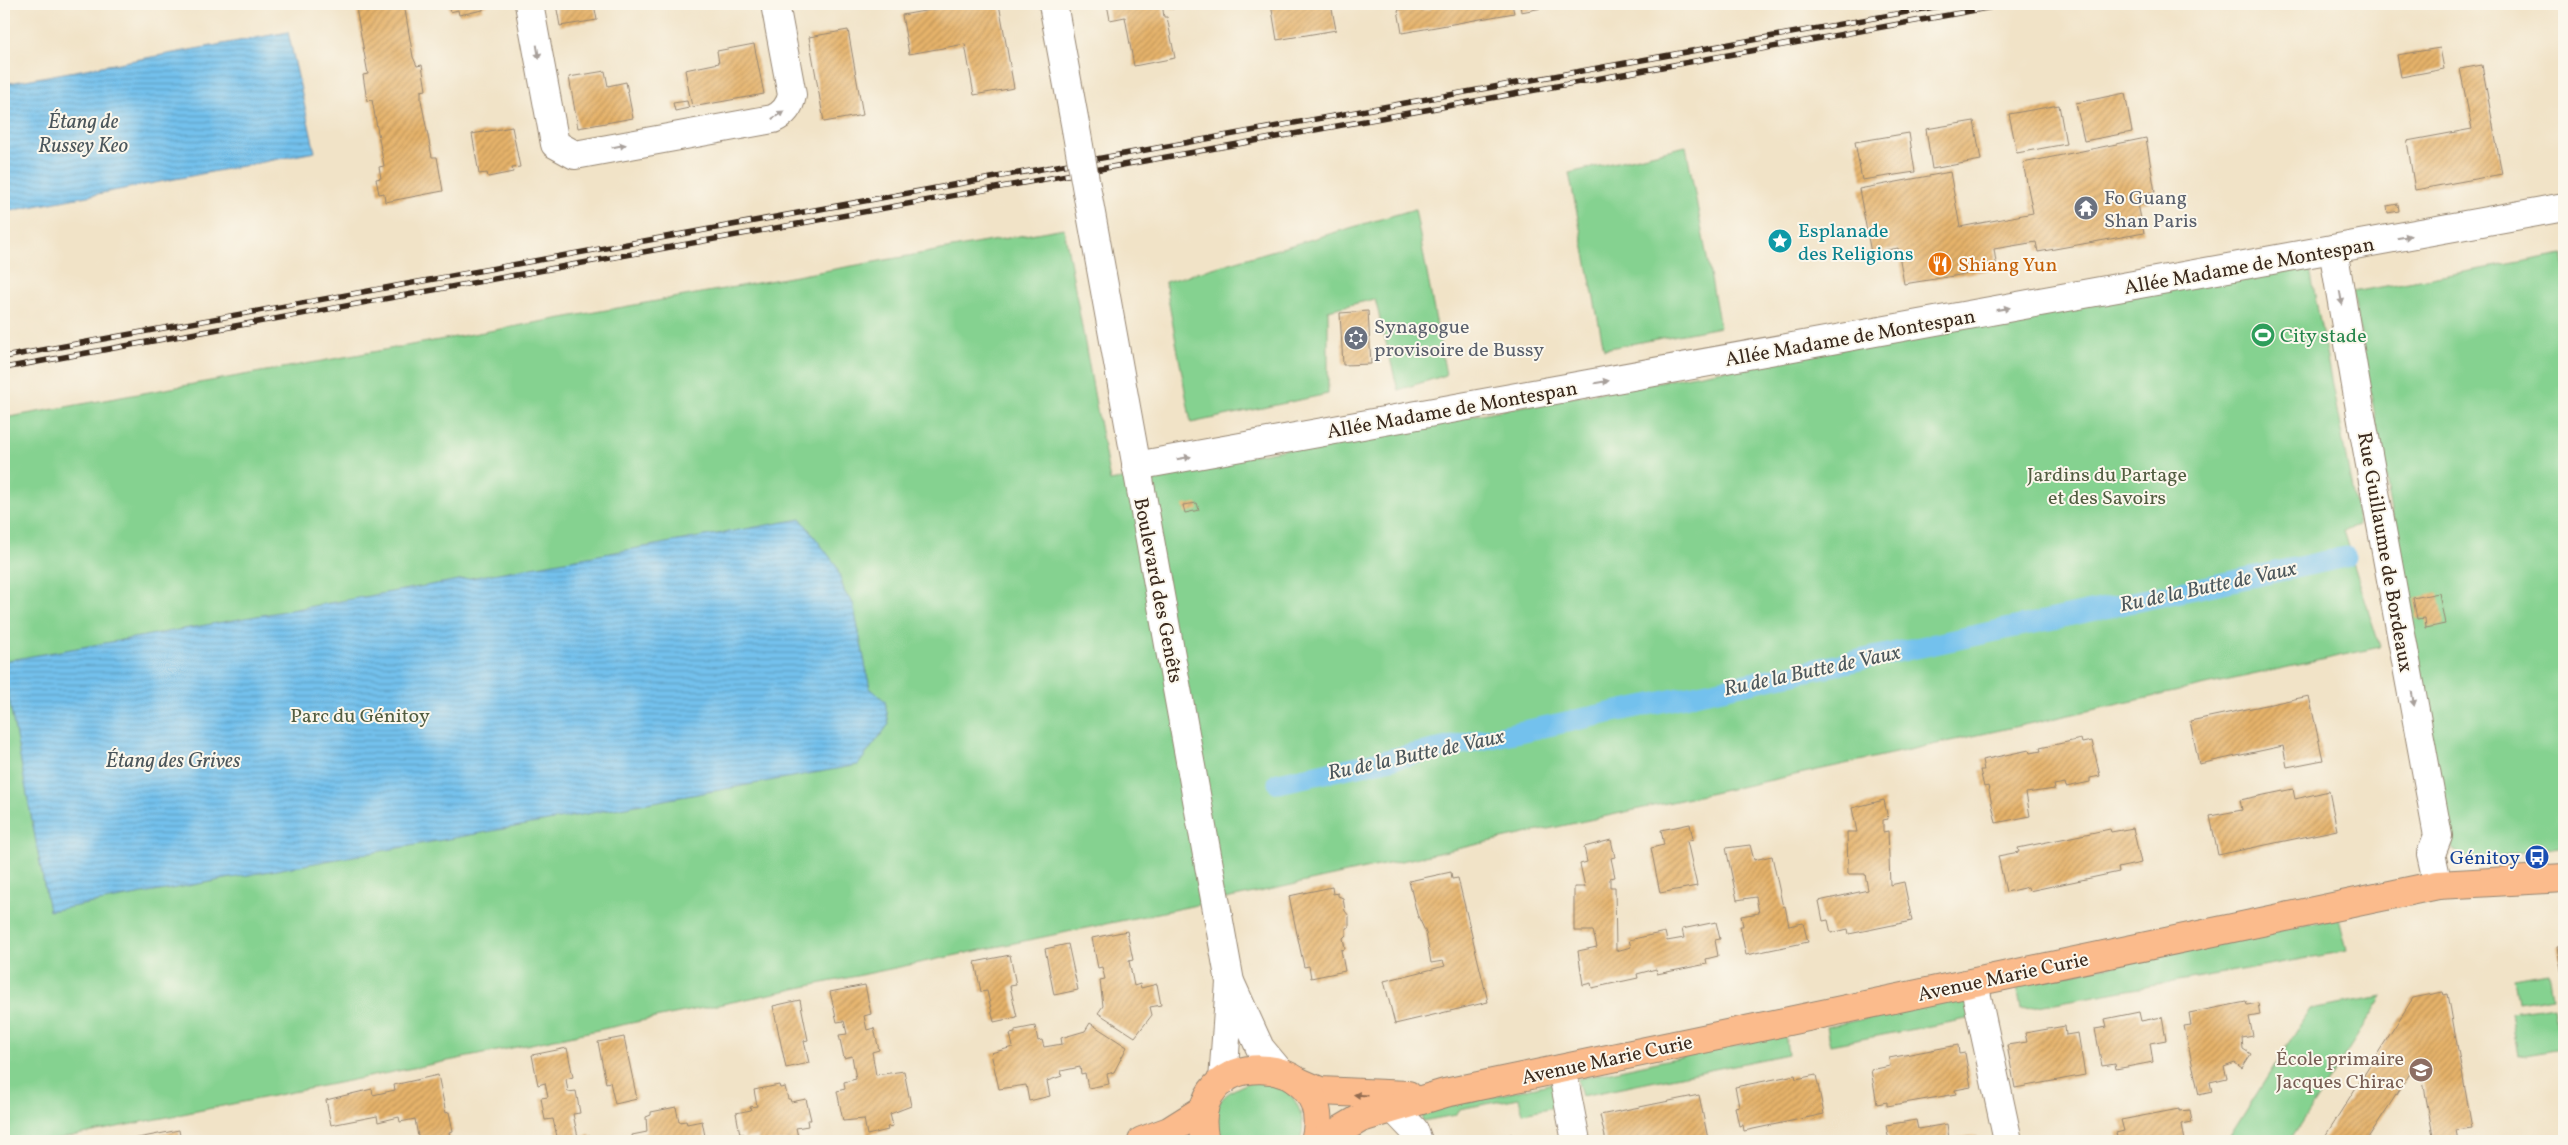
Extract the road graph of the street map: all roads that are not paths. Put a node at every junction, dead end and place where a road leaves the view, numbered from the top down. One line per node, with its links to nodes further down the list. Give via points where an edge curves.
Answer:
1 (529, 4): 2 (street, one-way to 2, via 555,144 575,155 781,115 792,95)
2 (775, 4)
3 (1053, 4): 6 (street, Boulevard des Genêts, bridge)
4 (2564, 208): 5 (street, Allée Madame de Montespan, one-way to 4)
5 (2333, 249): 6 (street, Allée Madame de Montespan, one-way to 5); 8 (street, Rue Guillaume de Bordeaux, one-way to 8, via 2438,836 2431,854)
6 (1136, 466): 9 (street, Boulevard des Genêts)
7 (2564, 878): 8 (main road, Avenue Marie Curie)
8 (2438, 885): 10 (main road, Avenue Marie Curie)
9 (1230, 982): 12 (street, Boulevard des Genêts, via 1260,1048); 13 (street, Boulevard des Genêts)
10 (1974, 983): 11 (main road, Avenue Marie Curie); 23 (street)
11 (1562, 1068): 14 (main road, Avenue Marie Curie); 22 (street)
12 (1289, 1076): 13 (main road, Avenue Marie Curie, via 1266,1068 1250,1068); 14 (main road, Avenue Marie Curie, one-way to 12, via 1400,1096 1320,1092); 20 (main road, via 1310,1096 1318,1131)
13 (1223, 1081): 15 (main road, via 1211,1094)
14 (1445, 1093): 16 (main road, Avenue Marie Curie)
15 (1204, 1109): 18 (main road, via 1169,1131); 19 (main road, via 1202,1129)
16 (1394, 1109): 17 (street); 21 (main road, Avenue Marie Curie, via 1351,1122)
17 (1416, 1136)
18 (1142, 1141)
19 (1205, 1141)
20 (1315, 1141)
21 (1322, 1141)
22 (1576, 1141)
23 (2008, 1141)

